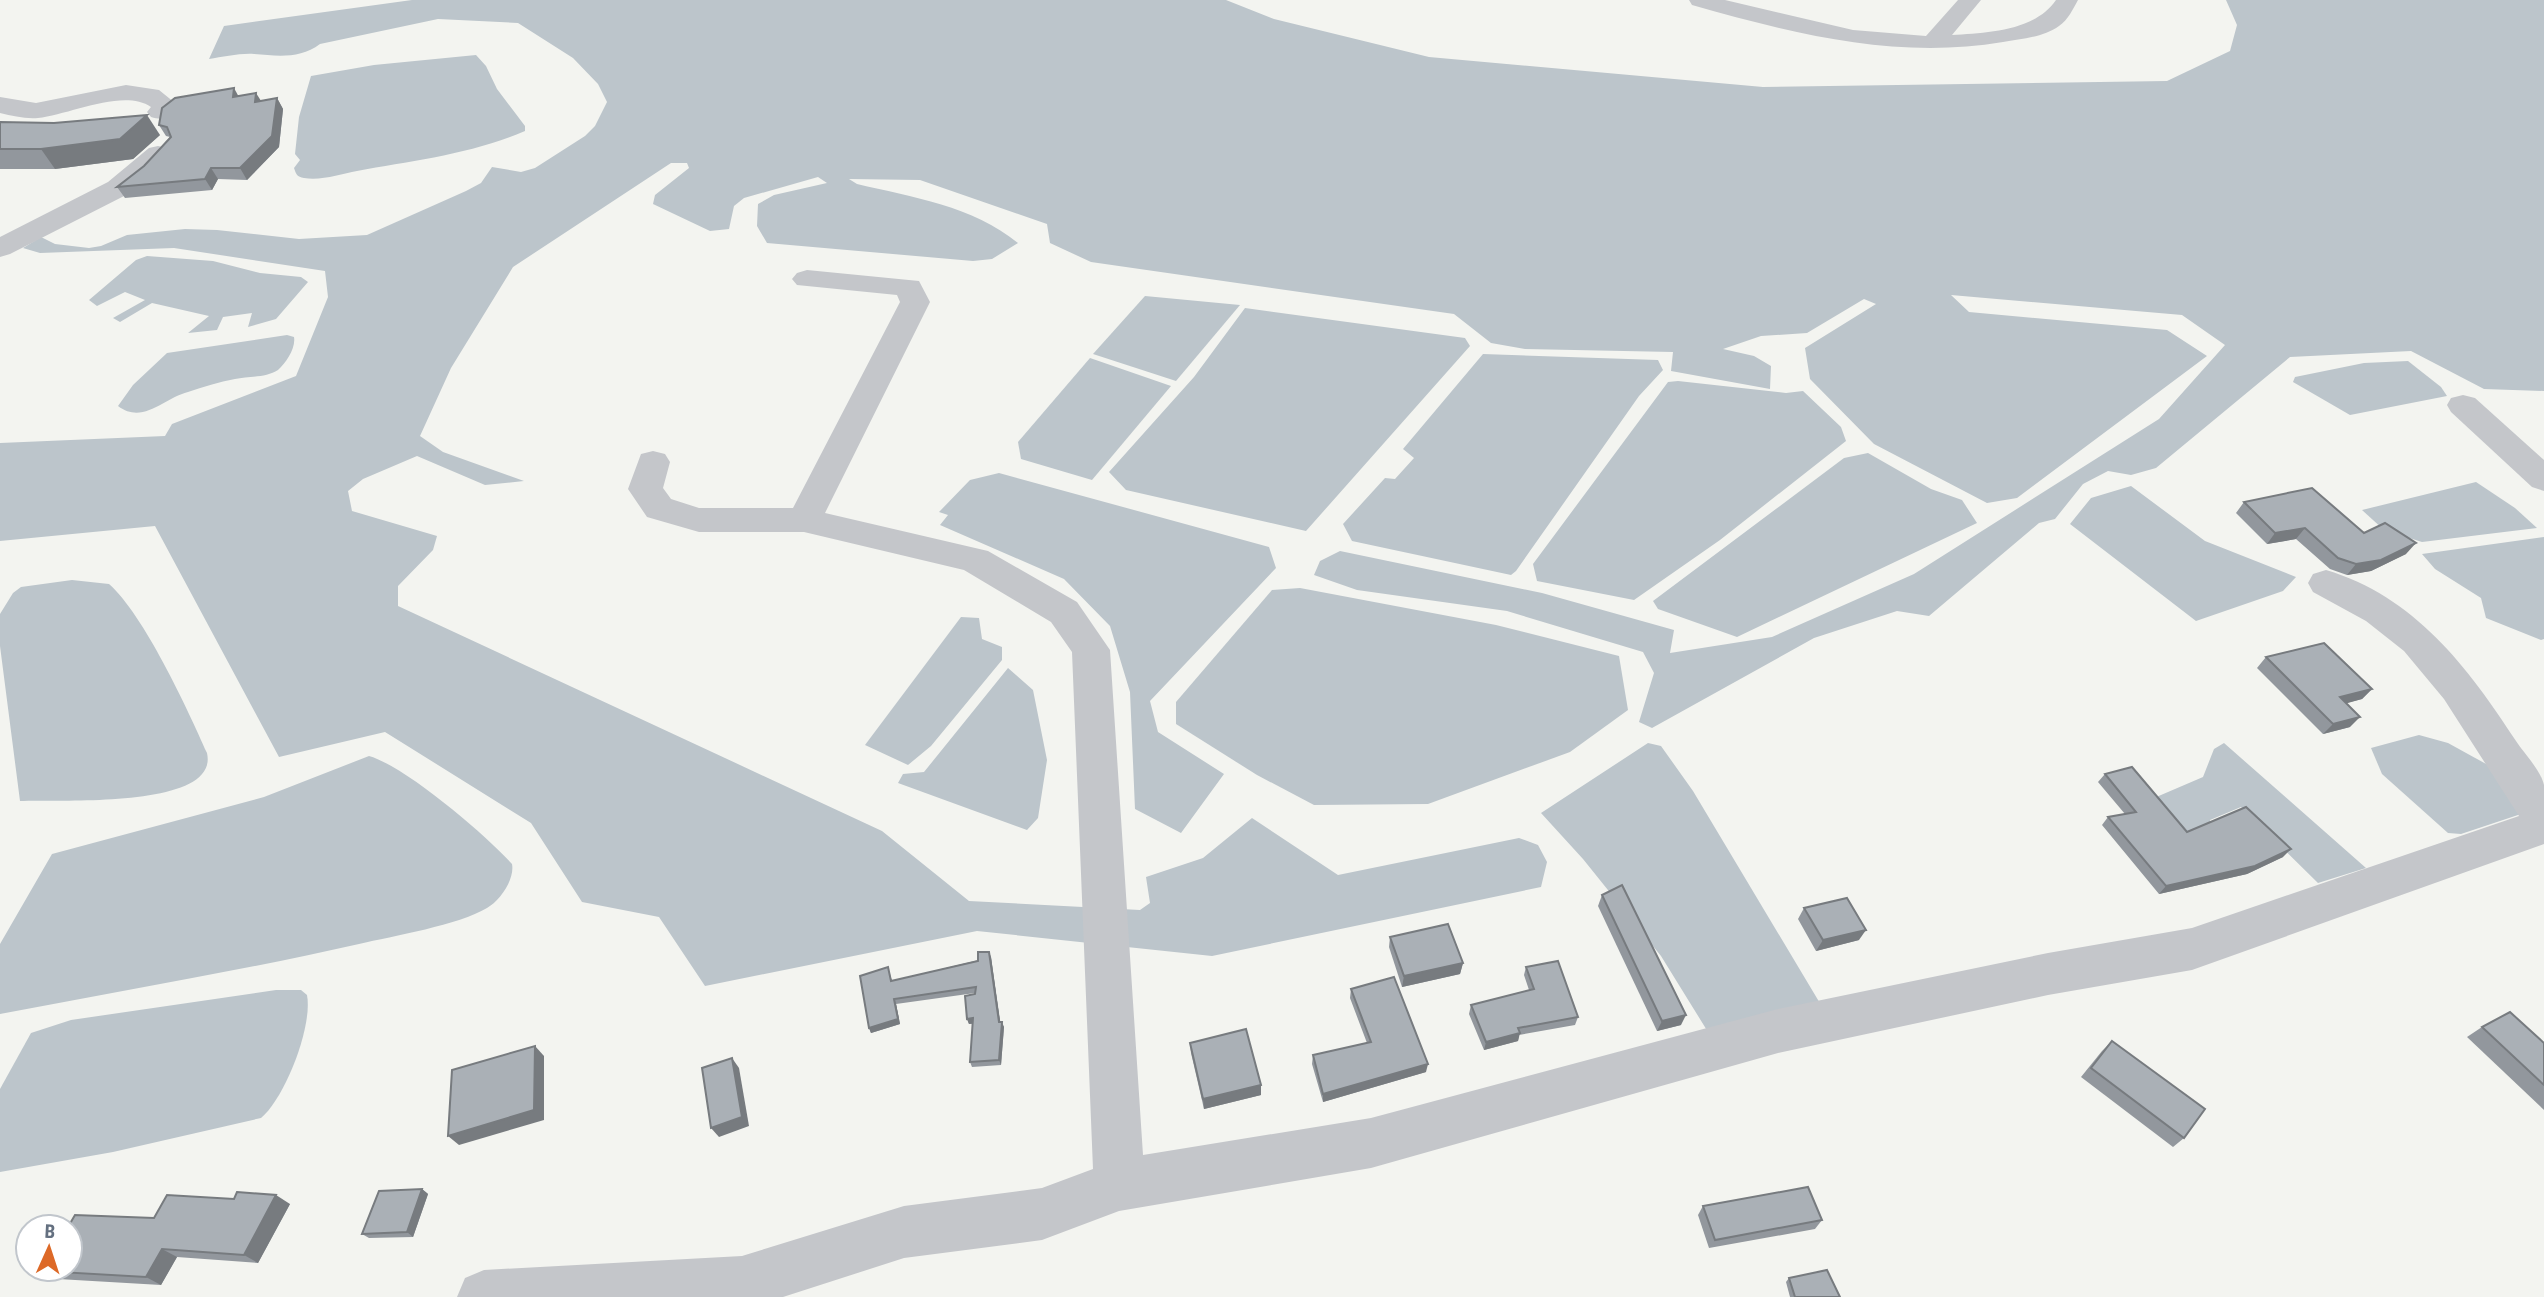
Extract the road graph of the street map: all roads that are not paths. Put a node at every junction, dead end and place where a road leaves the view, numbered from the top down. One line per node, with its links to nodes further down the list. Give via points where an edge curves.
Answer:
1 (1700, 0): 4 (street)
2 (1970, 0): 5 (street)
3 (2067, 0): 5 (street, via 2053,19 2022,32 1988,40)
4 (1739, 5): 5 (street, via 1815,32)
5 (1931, 43)
6 (0, 105): 7 (street, via 39,111 103,97 144,94 167,107)
7 (160, 112)
8 (163, 146): 9 (street, via 118,188)
9 (0, 248)
10 (807, 279): 14 (street, via 908,287 915,302)
11 (2463, 405): 13 (street)
12 (653, 462): 14 (street, via 645,489 659,508 699,520)
13 (2544, 479)
14 (804, 520): 18 (street, via 975,560 1064,612 1091,650)
15 (2326, 583): 16 (street, via 2378,609 2427,651)
16 (2544, 819)
17 (2544, 826): 18 (street, via 2192,949 1778,1031 1371,1143)
18 (1119, 1185): 19 (street, via 1042,1214 904,1232 741,1283)
19 (484, 1297)

